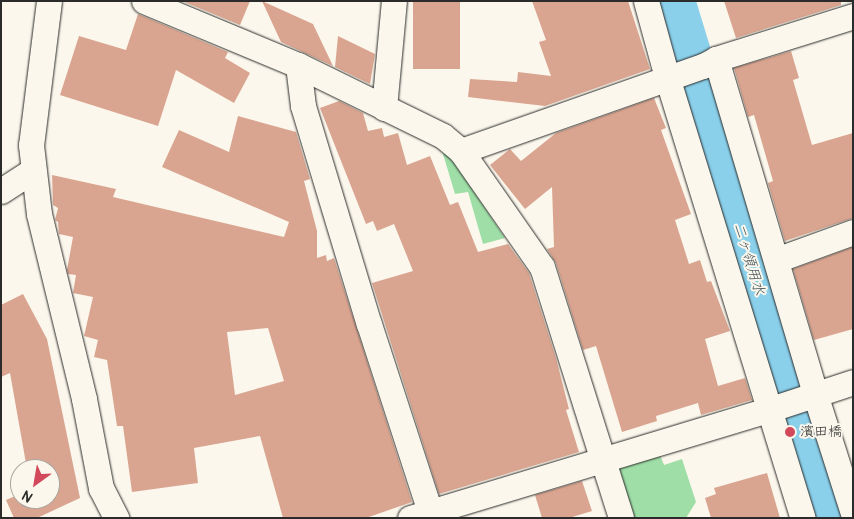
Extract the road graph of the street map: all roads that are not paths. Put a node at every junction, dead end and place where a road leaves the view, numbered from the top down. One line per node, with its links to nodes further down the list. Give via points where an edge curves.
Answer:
1 (49, 1): 10 (street, via 30,145)
2 (144, 1): 6 (street)
3 (394, 1): 8 (street)
4 (646, 1): 7 (street)
5 (853, 16): 7 (street)
6 (298, 65): 8 (street); 19 (street, via 302,106)
7 (692, 69): 9 (street); 13 (street); 16 (street)
8 (384, 108): 9 (street, via 444,136)
9 (461, 151): 17 (street, via 542,267)
10 (34, 170): 11 (street); 20 (street, via 38,214 84,399 101,488)
11 (1, 191)
12 (853, 232): 13 (street)
13 (776, 260): 15 (street)
14 (853, 382): 15 (street)
15 (810, 396): 16 (street); 18 (street)
16 (774, 408): 17 (street); 22 (street)
17 (603, 458): 19 (street); 21 (street)
18 (853, 513)
19 (424, 516)
20 (116, 518)
21 (621, 518)
22 (803, 518)

